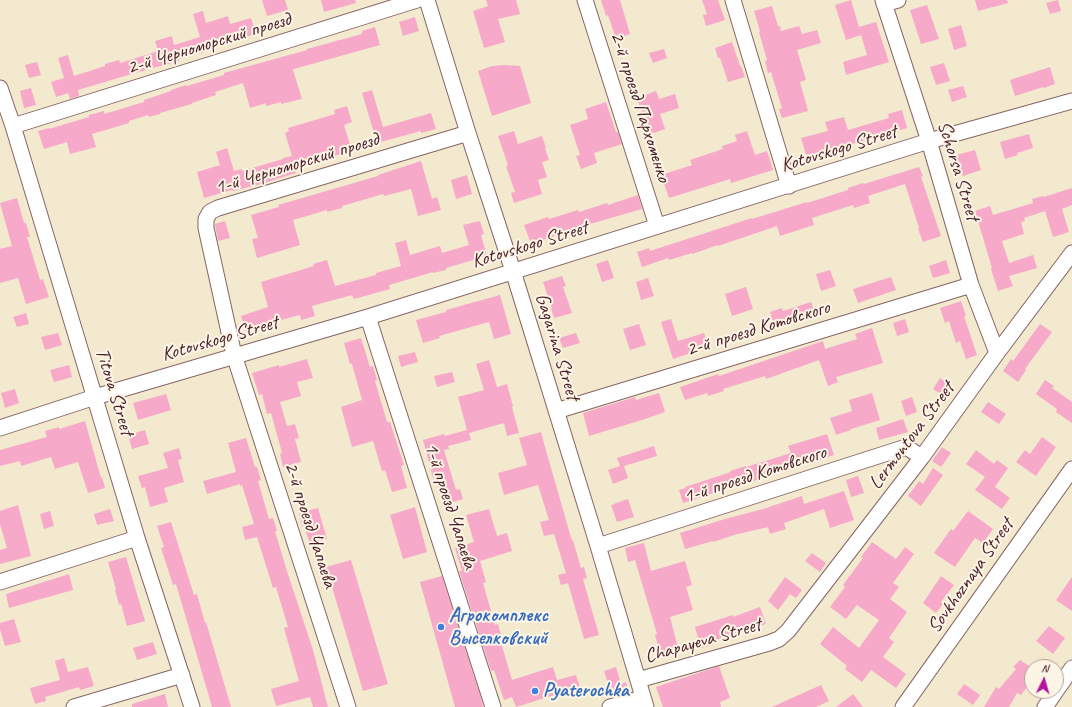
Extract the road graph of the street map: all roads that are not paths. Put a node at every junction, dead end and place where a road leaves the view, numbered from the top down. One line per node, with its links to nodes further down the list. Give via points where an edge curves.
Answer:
1 (417, 0): 8 (street, 2-й Черноморский проезд)
2 (427, 0): 9 (street, Gagarina Street)
3 (585, 0): 12 (street, 2-й проезд Пархоменко)
4 (733, 0): 11 (street)
5 (889, 1): 10 (street, Schorsa Street)
6 (0, 88): 8 (street, Titova Street)
7 (1072, 101): 10 (street, Kotovskogo Street)
8 (13, 126): 19 (street, Titova Street)
9 (468, 133): 14 (street, Gagarina Street); 18 (street, 1-й Черноморский проезд, via 210,212 206,219 206,228)
10 (929, 142): 11 (street, Kotovskogo Street); 15 (street, Schorsa Street)
11 (789, 186): 12 (street, Kotovskogo Street)
12 (657, 226): 14 (street, Kotovskogo Street)
13 (1072, 252): 17 (street, Lermontova Street)
14 (513, 271): 16 (street, Kotovskogo Street); 20 (street, Gagarina Street)
15 (971, 285): 17 (street, Schorsa Street); 20 (street, 2-й проезд Котовского)
16 (368, 317): 18 (street, Kotovskogo Street); 36 (street, 1-й проезд Чапаева)
17 (997, 353): 22 (street, Lermontova Street)
18 (234, 355): 19 (street, Kotovskogo Street); 35 (street, 2-й проезд Чапаева)
19 (95, 397): 21 (street, Kotovskogo Street); 24 (street, Titova Street)
20 (556, 411): 25 (street, Gagarina Street)
21 (0, 428)
22 (922, 457): 25 (street, 1-й проезд Котовского, via 906,448); 27 (street, Lermontova Street, via 788,631)
23 (1072, 469): 38 (street, Sovkhoznaya Street)
24 (137, 538): 26 (street); 29 (street, Titova Street)
25 (598, 546): 30 (street, Gagarina Street)
26 (0, 582)
27 (779, 639): 30 (street, Chapayeva Street)
28 (1072, 668): 31 (street)
29 (182, 675): 33 (street); 34 (street, Titova Street)
30 (638, 680): 32 (street, Gagarina Street)
31 (1064, 680)
32 (645, 702): 37 (street, Chapayeva Street)
33 (74, 707)
34 (192, 707)
35 (348, 707)
36 (493, 707)
37 (610, 707)
38 (903, 707)

